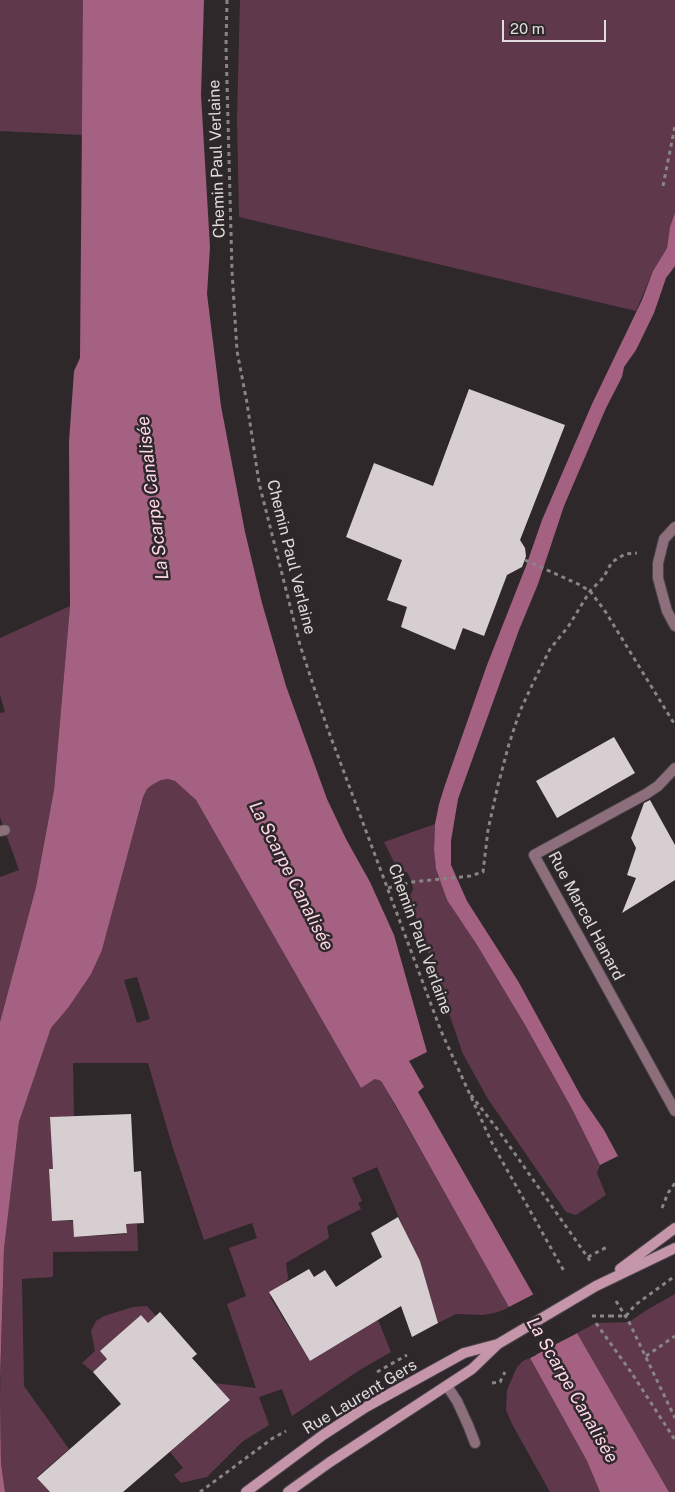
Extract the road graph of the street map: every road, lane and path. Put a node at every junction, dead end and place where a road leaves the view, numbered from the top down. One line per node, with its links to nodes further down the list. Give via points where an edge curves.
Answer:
1 (227, 0): 11 (path, Chemin Paul Verlaine, via 236,342 259,483 300,645 327,728)
2 (675, 126): 3 (path)
3 (663, 186)
4 (675, 527): 5 (lane, via 664,539)
5 (660, 550): 7 (path, via 624,554 612,562); 8 (lane, via 658,578 667,611)
6 (526, 561): 7 (path)
7 (590, 591): 9 (path, via 606,611); 11 (path, via 550,649 520,711 498,785 483,872)
8 (675, 626)
9 (675, 725)
10 (675, 768): 13 (lane, Rue Marcel Hanard, via 646,794 534,855)
11 (388, 888): 12 (path, Chemin Paul Verlaine, via 441,1031)
12 (467, 1090): 16 (path, via 492,1143); 18 (path)
13 (675, 1111)
14 (675, 1228): 18 (main road, Rue Laurent Gers)
15 (675, 1248): 18 (main road, Rue Laurent Gers)
16 (565, 1273)
17 (675, 1276): 20 (path, via 635,1305)
18 (606, 1280): 23 (main road, Rue Laurent Gers, bridge)
19 (610, 1316): 20 (path)
20 (626, 1316): 24 (path)
21 (596, 1323): 27 (path)
22 (675, 1336): 24 (path)
23 (498, 1344): 25 (main road, Rue Laurent Gers, via 472,1369); 29 (main road, Rue Laurent Gers, via 464,1353 366,1407)
24 (646, 1356): 26 (path)
25 (447, 1386): 28 (lane); 30 (main road, Rue Laurent Gers)
26 (675, 1418)
27 (675, 1440)
28 (475, 1443)
29 (246, 1492)
30 (288, 1492)

